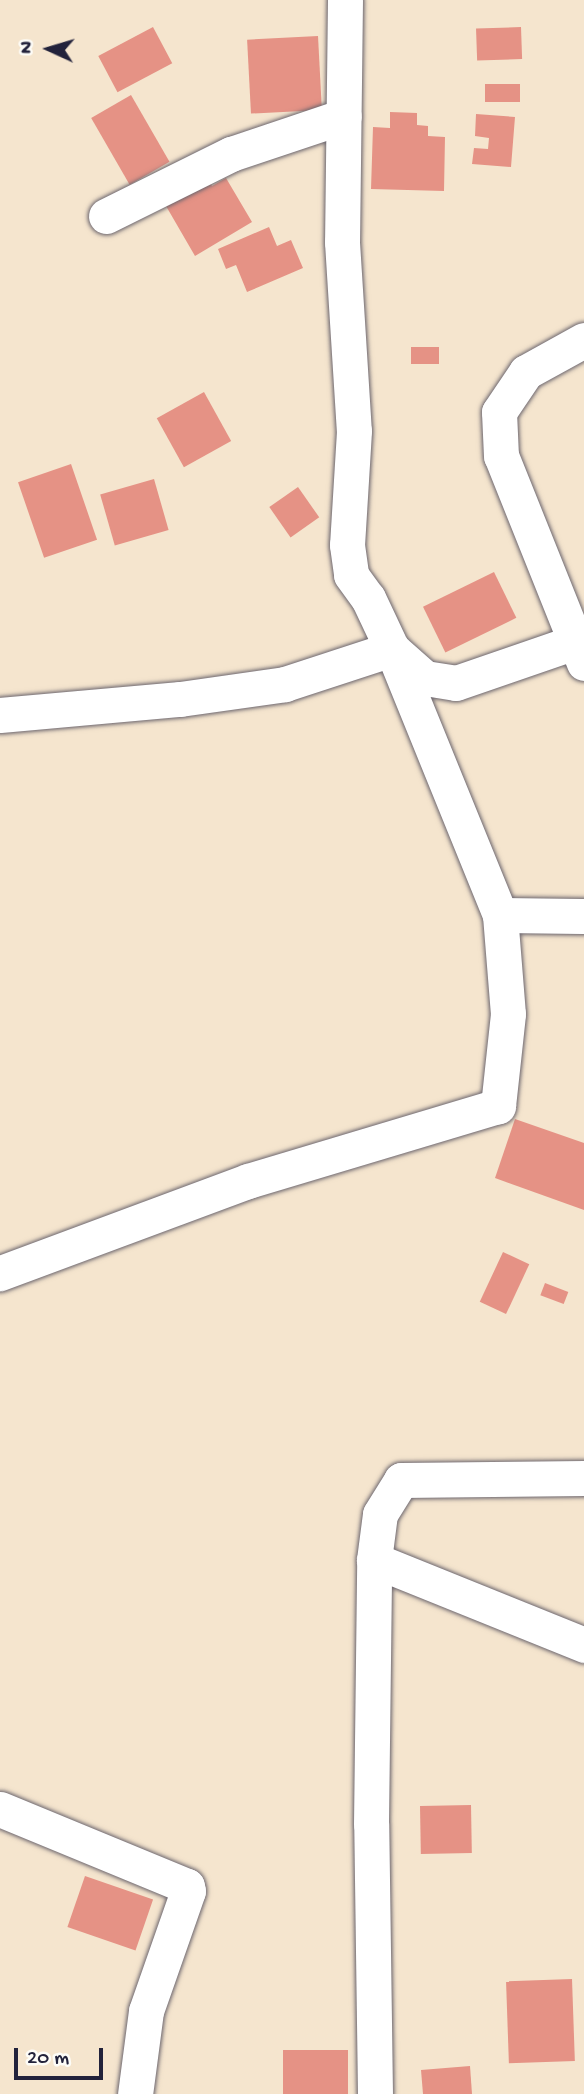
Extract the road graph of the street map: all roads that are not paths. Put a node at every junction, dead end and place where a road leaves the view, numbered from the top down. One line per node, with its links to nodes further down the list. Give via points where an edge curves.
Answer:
1 (345, 0): 2 (street)
2 (344, 116): 3 (street, via 231,154); 5 (street, via 342,242 354,430 348,545 351,575 368,598)
3 (106, 216)
4 (584, 340): 6 (street, via 526,372 499,412 501,456)
5 (392, 649): 6 (street, via 425,678 443,683); 7 (street, via 285,684 180,699); 8 (street)
6 (581, 649)
7 (0, 715)
8 (500, 915): 9 (street); 10 (street, via 508,1014 498,1106 248,1181)
9 (584, 916)
10 (0, 1273)
11 (584, 1478): 12 (street, via 401,1480 380,1514)
12 (374, 1560): 13 (street); 16 (street)
13 (584, 1645)
14 (0, 1809): 15 (street, via 187,1886 146,2011)
15 (135, 2094)
16 (375, 2094)

